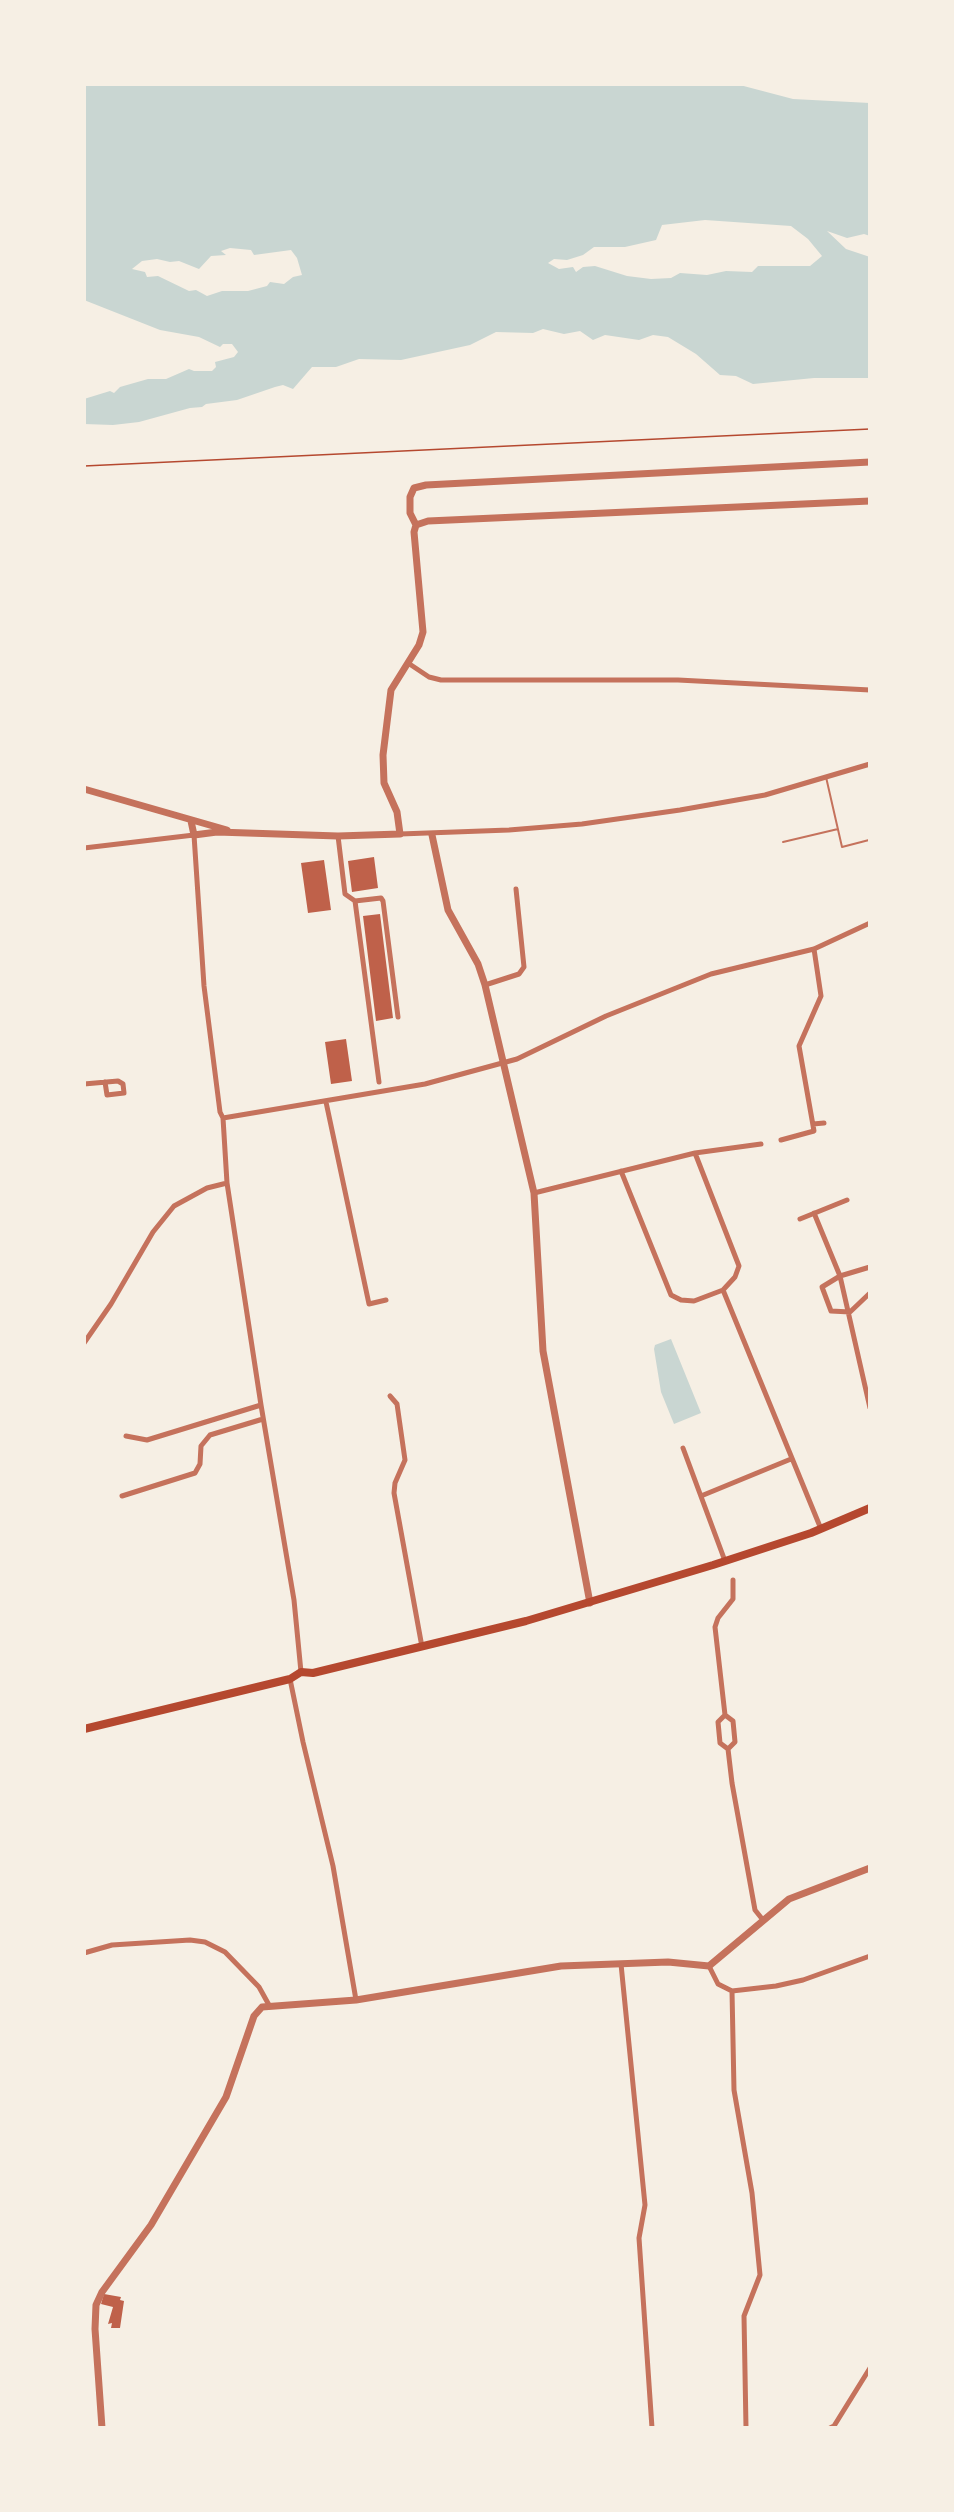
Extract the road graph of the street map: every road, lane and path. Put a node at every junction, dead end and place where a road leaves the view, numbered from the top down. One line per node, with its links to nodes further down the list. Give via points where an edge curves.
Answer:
1 (870, 429): 3 (path)
2 (870, 462): 5 (street, via 426,486 414,488 410,497 410,513)
3 (84, 465)
4 (870, 501): 5 (street, via 428,520)
5 (416, 525): 6 (street, via 423,632)
6 (408, 663): 7 (street, via 441,680 678,680); 14 (street, via 391,690 383,755 384,783 397,812)
7 (870, 690)
8 (870, 764): 9 (street)
9 (826, 777): 12 (lane); 16 (street, via 765,795 680,810 582,824)
10 (84, 789): 11 (street)
11 (191, 821): 13 (street); 15 (street)
12 (838, 829): 18 (lane, via 842,846); 19 (lane)
13 (238, 832): 15 (street); 17 (street)
14 (400, 834): 16 (street); 17 (street)
15 (194, 835): 20 (street); 32 (street, via 204,986)
16 (432, 835): 25 (street, via 448,910 478,964)
17 (338, 836): 22 (street, via 345,894)
18 (869, 840)
19 (783, 842)
20 (84, 848)
21 (516, 889): 25 (street, via 524,967 519,975)
22 (355, 902): 26 (street, via 381,898 383,901); 29 (street)
23 (870, 923): 24 (street)
24 (814, 949): 27 (street, via 711,974); 34 (street, via 821,996 800,1046)
25 (485, 985): 27 (street)
26 (398, 1017)
27 (501, 1063): 31 (street, via 425,1084); 40 (street)
28 (105, 1082): 30 (street)
29 (379, 1082)
30 (84, 1084)
31 (326, 1102): 32 (street); 48 (street, via 369,1304)
32 (223, 1118): 39 (street)
33 (824, 1123): 34 (street)
34 (813, 1124): 35 (street, via 814,1131)
35 (781, 1140)
36 (761, 1144): 37 (street)
37 (695, 1153): 38 (street); 46 (street, via 739,1266)
38 (621, 1171): 40 (street); 46 (street, via 671,1296 694,1301)
39 (228, 1183): 50 (street, via 207,1188 174,1206 153,1232); 52 (street)
40 (534, 1193): 64 (street, via 543,1351)
41 (847, 1200): 42 (street)
42 (814, 1213): 43 (street); 45 (street)
43 (801, 1219)
44 (870, 1267): 45 (street)
45 (840, 1276): 49 (street); 49 (street, via 822,1287 831,1311)
46 (723, 1290): 57 (street)
47 (870, 1293): 49 (street)
48 (386, 1300)
49 (850, 1312): 53 (street)
50 (84, 1342)
51 (390, 1396): 65 (street, via 397,1404 405,1460 394,1493)
52 (261, 1405): 54 (street); 55 (street, via 147,1440)
53 (870, 1408)
54 (263, 1419): 58 (street, via 210,1435 201,1446 195,1473); 66 (street, via 294,1600)
55 (126, 1437)
56 (683, 1448): 59 (street)
57 (791, 1459): 59 (street); 61 (street)
58 (122, 1496)
59 (701, 1496): 62 (street)
60 (870, 1508): 61 (main road)
61 (821, 1529): 62 (main road)
62 (725, 1561): 64 (main road)
63 (733, 1580): 68 (street, via 733,1599 715,1627)
64 (590, 1603): 65 (main road)
65 (422, 1647): 66 (main road, via 313,1673)
66 (301, 1672): 67 (main road)
67 (290, 1679): 69 (main road); 78 (street, via 333,1866)
68 (725, 1715): 70 (street, via 718,1722 720,1743); 70 (street, via 733,1720 735,1742)
69 (84, 1729)
70 (728, 1749): 72 (street, via 755,1906)
71 (870, 1868): 72 (street, via 795,1896)
72 (763, 1920): 76 (street)
73 (84, 1953): 79 (street, via 112,1945 205,1942 225,1952 259,1987)
74 (870, 1956): 77 (street, via 804,1980)
75 (621, 1964): 76 (street, via 668,1962); 78 (street, via 561,1966); 82 (street, via 645,2205 639,2238)
76 (709, 1966): 77 (street, via 718,1984)
77 (732, 1991): 83 (street, via 734,2090 752,2193 760,2275 744,2316)
78 (356, 2000): 79 (street)
79 (269, 2005): 81 (street, via 254,2016 226,2097 152,2225 96,2305 94,2329)
80 (870, 2368): 84 (street)
81 (102, 2428)
82 (652, 2428)
83 (746, 2428)
84 (830, 2428)

